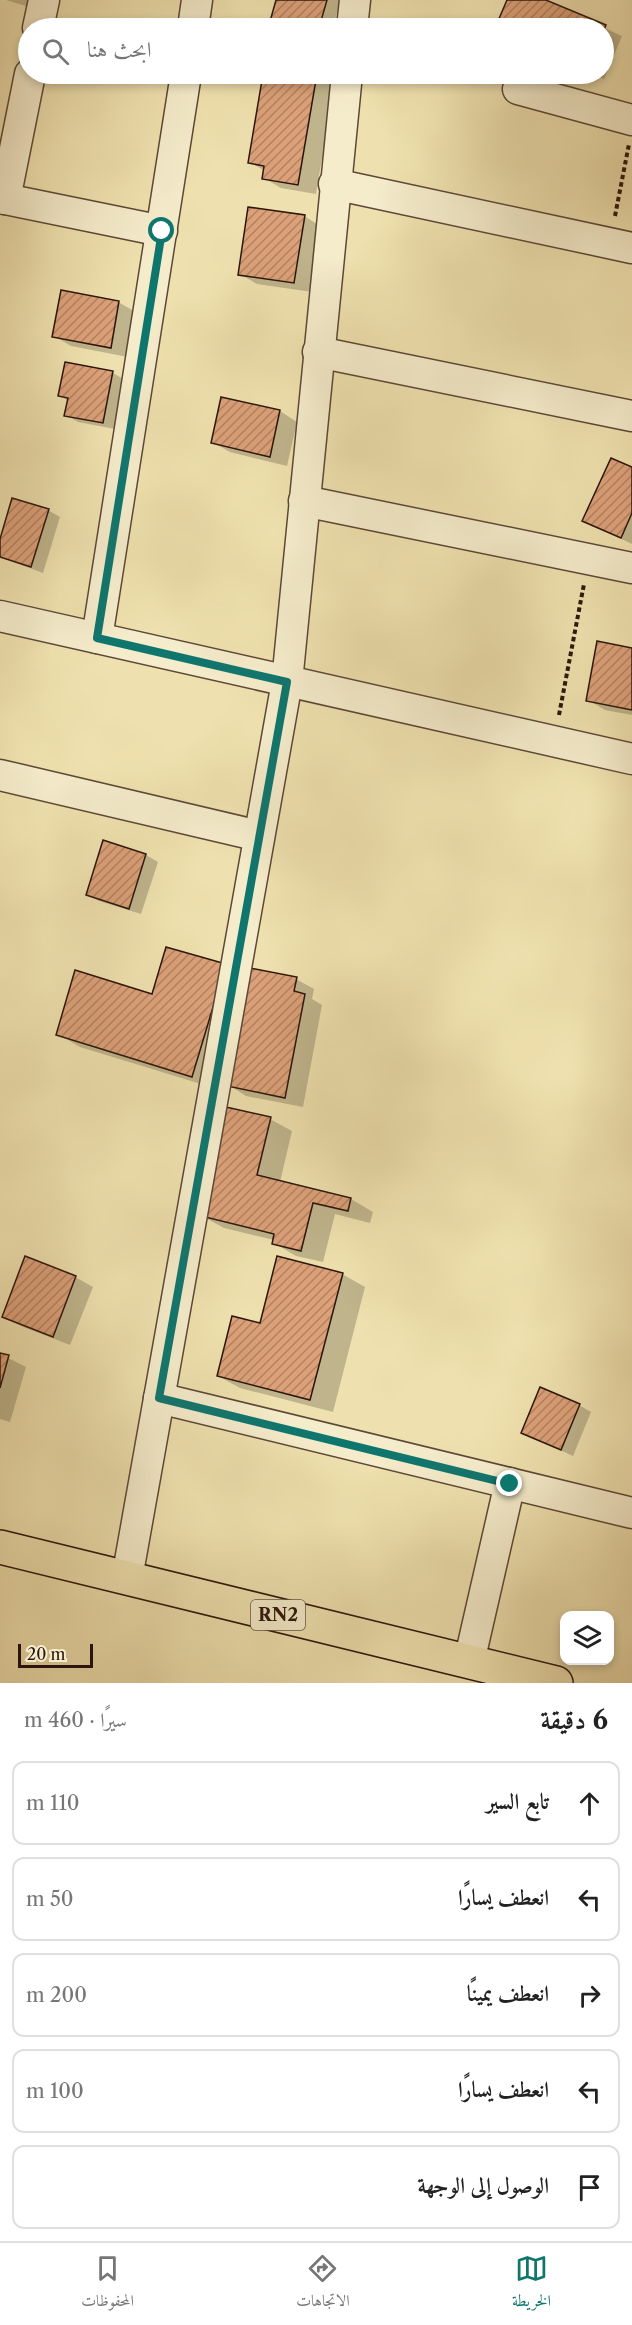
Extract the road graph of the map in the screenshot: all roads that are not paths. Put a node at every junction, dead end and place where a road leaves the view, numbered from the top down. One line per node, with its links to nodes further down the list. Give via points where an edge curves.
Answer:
1 (44, 0): 4 (street)
2 (197, 0): 5 (street)
3 (355, 0): 6 (street)
4 (40, 18)
5 (194, 18)
6 (353, 18)
7 (28, 84): 13 (street)
8 (184, 84): 14 (street)
9 (345, 84): 12 (street)
10 (518, 89): 11 (street)
11 (631, 131)
12 (334, 184): 15 (street); 16 (street)
13 (3, 199): 14 (street)
14 (162, 231): 21 (street)
15 (621, 246)
16 (318, 352): 17 (street); 18 (street)
17 (632, 416)
18 (304, 501): 19 (street); 22 (street)
19 (632, 568)
20 (0, 616): 21 (street)
21 (97, 638): 22 (street)
22 (287, 682): 23 (street); 25 (street)
23 (632, 759)
24 (0, 775): 25 (street)
25 (259, 836): 26 (street)
26 (159, 1398): 27 (street); 30 (street)
27 (510, 1484): 28 (street); 31 (street)
28 (632, 1513)
29 (0, 1546): 30 (main road, RN2)
30 (127, 1578): 31 (main road, RN2)
31 (469, 1662): 32 (main road, RN2)
32 (556, 1683)

